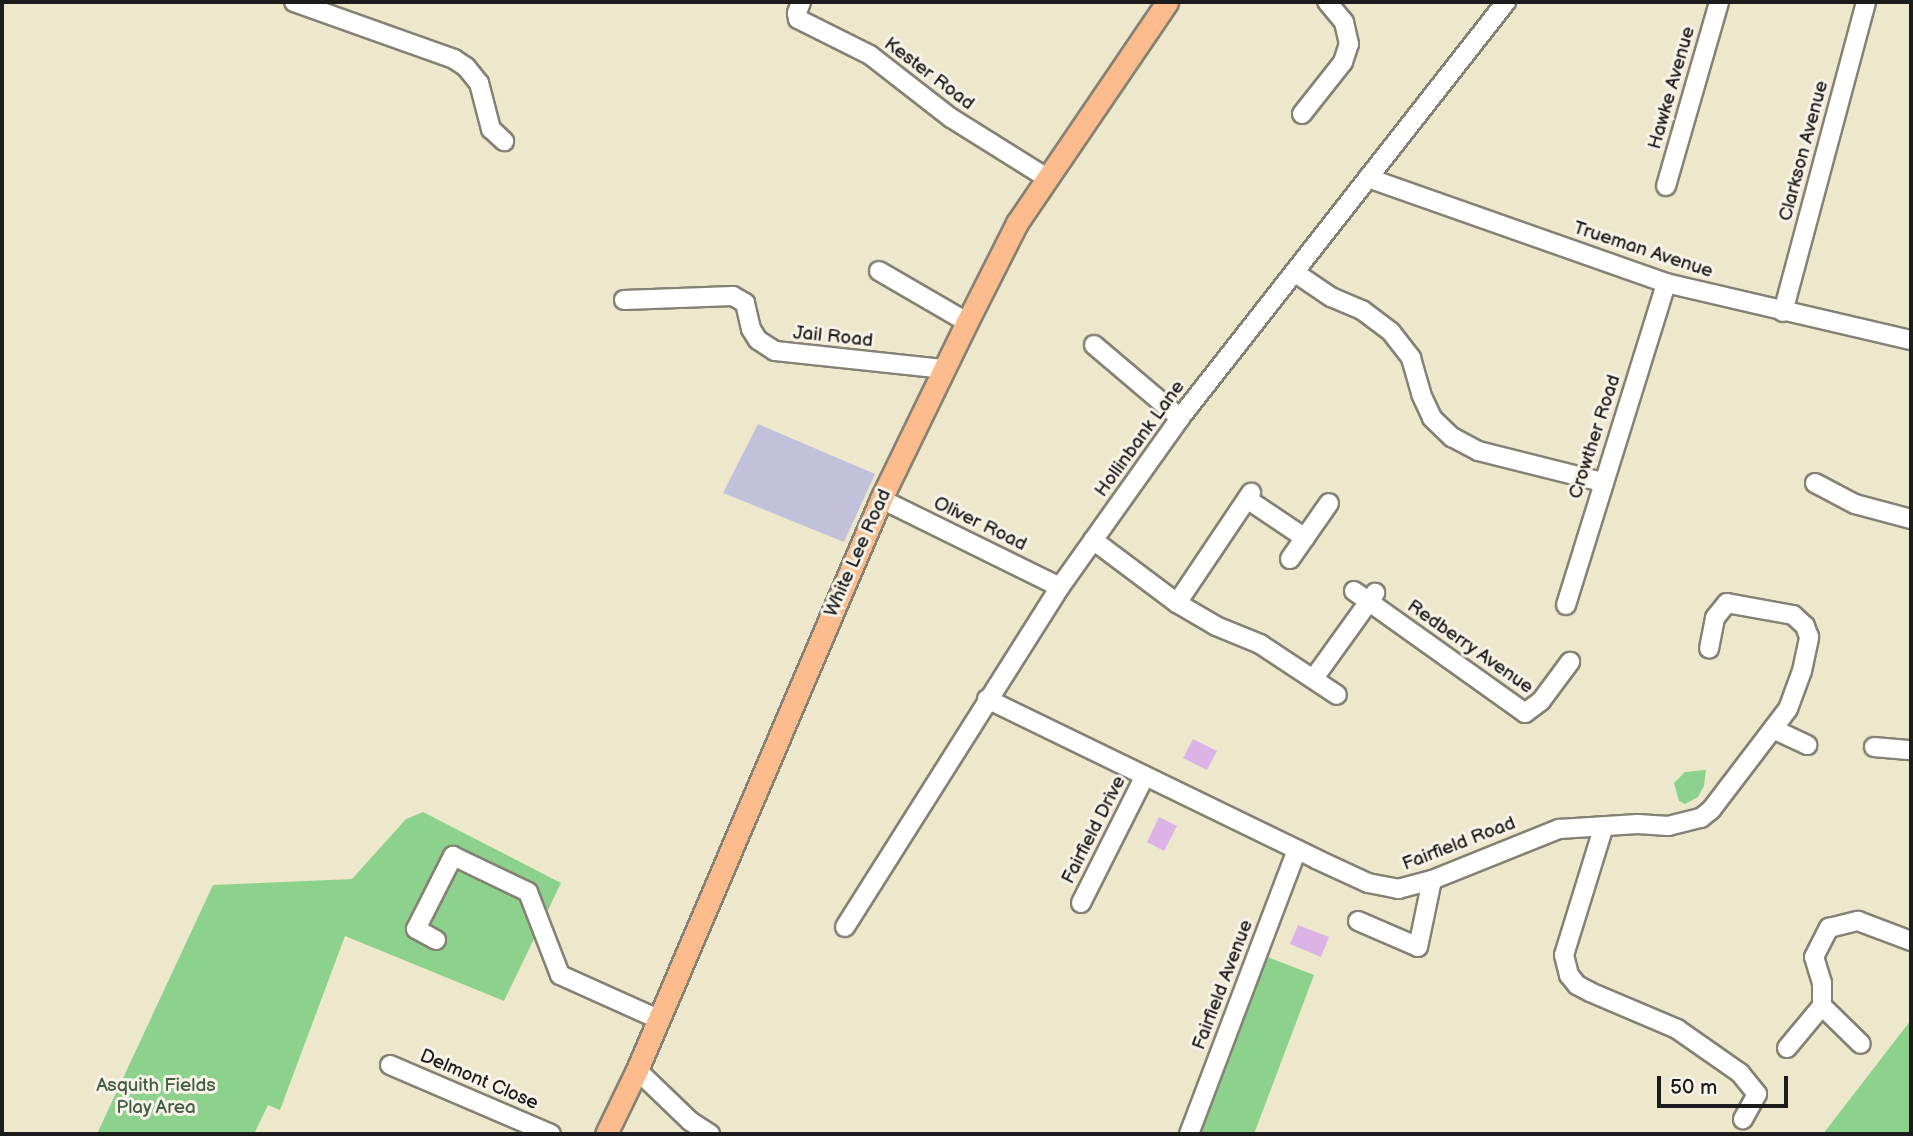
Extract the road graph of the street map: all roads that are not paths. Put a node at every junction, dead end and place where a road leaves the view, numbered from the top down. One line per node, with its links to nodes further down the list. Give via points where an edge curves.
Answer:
1 (294, 2): 9 (street, via 460,63 479,83 491,129)
2 (801, 2): 10 (street, Kester Road, via 798,19 870,55 951,118)
3 (1167, 2): 10 (main road, White Lee Road)
4 (1327, 2): 8 (street, via 1344,22 1349,44 1343,62)
5 (1506, 2): 11 (street, Hollinbank Lane)
6 (1719, 2): 12 (street, Hawke Avenue)
7 (1866, 2): 17 (street, Clarkson Avenue)
8 (1302, 114)
9 (504, 141)
10 (1047, 178): 18 (main road, White Lee Road, via 1016,226)
11 (1368, 178): 14 (street, Hollinbank Lane); 15 (street, Trueman Avenue)
12 (1666, 186)
13 (879, 271): 18 (street)
14 (1294, 272): 22 (street, Hollinbank Lane); 23 (street, via 1391,332 1411,358 1432,418 1452,438 1478,451)
15 (1666, 283): 17 (street, Trueman Avenue); 23 (street, Crowther Road)
16 (624, 300): 21 (street, Jail Road, via 733,296 745,303 758,340 775,351)
17 (1783, 312): 19 (street, Trueman Avenue)
18 (967, 322): 21 (main road, White Lee Road)
19 (1911, 340)
20 (1094, 345): 22 (street)
21 (943, 369): 25 (main road, White Lee Road)
22 (1180, 418): 29 (street, Hollinbank Lane)
23 (1602, 482): 33 (street, Crowther Road)
24 (1815, 483): 27 (street, via 1855,504)
25 (881, 499): 31 (street, Oliver Road); 53 (main road, White Lee Road)
26 (1329, 503): 28 (street)
27 (1911, 519)
28 (1305, 538): 30 (street); 32 (street, via 1249,496)
29 (1093, 540): 31 (street, Hollinbank Lane); 32 (street)
30 (1290, 559)
31 (1060, 587): 38 (street, Hollinbank Lane)
32 (1177, 603): 36 (street)
33 (1566, 605)
34 (1709, 648): 39 (street, Fairfield Road, via 1716,618 1727,603 1793,615 1805,626 1809,637 1802,671 1788,709)
35 (1570, 662): 36 (street, Redberry Avenue, via 1541,701 1525,713 1366,595)
36 (1314, 678): 37 (street)
37 (1337, 695)
38 (987, 699): 43 (street, Fairfield Road); 49 (street, Hollinbank Lane)
39 (1773, 729): 40 (street); 44 (street, Fairfield Road, via 1721,800 1701,818 1668,826)
40 (1808, 744)
41 (1874, 747): 42 (street)
42 (1911, 750)
43 (1145, 776): 45 (street, Fairfield Road); 47 (street, Fairfield Drive)
44 (1603, 828): 46 (street, Fairfield Road, via 1559,829); 58 (street, via 1564,955 1569,975 1590,992 1677,1029 1740,1073 1757,1094)
45 (1297, 850): 46 (street, Fairfield Road, via 1368,883 1398,889); 62 (street, Fairfield Avenue)
46 (1432, 880): 48 (street, via 1418,947)
47 (1081, 903)
48 (1358, 921)
49 (845, 927)
50 (436, 940): 53 (street, via 416,929 453,856 528,892 560,975)
51 (1911, 941): 52 (street, via 1858,921 1829,928 1814,957 1822,983)
52 (1822, 1006): 54 (street); 55 (street)
53 (658, 1019): 57 (main road, White Lee Road)
54 (1861, 1044)
55 (1787, 1048)
56 (390, 1065): 59 (street, Delmont Close)
57 (637, 1070): 60 (main road, White Lee Road); 61 (street)
58 (1743, 1119)
59 (551, 1134)
60 (606, 1134)
61 (709, 1134)
62 (1189, 1134)

